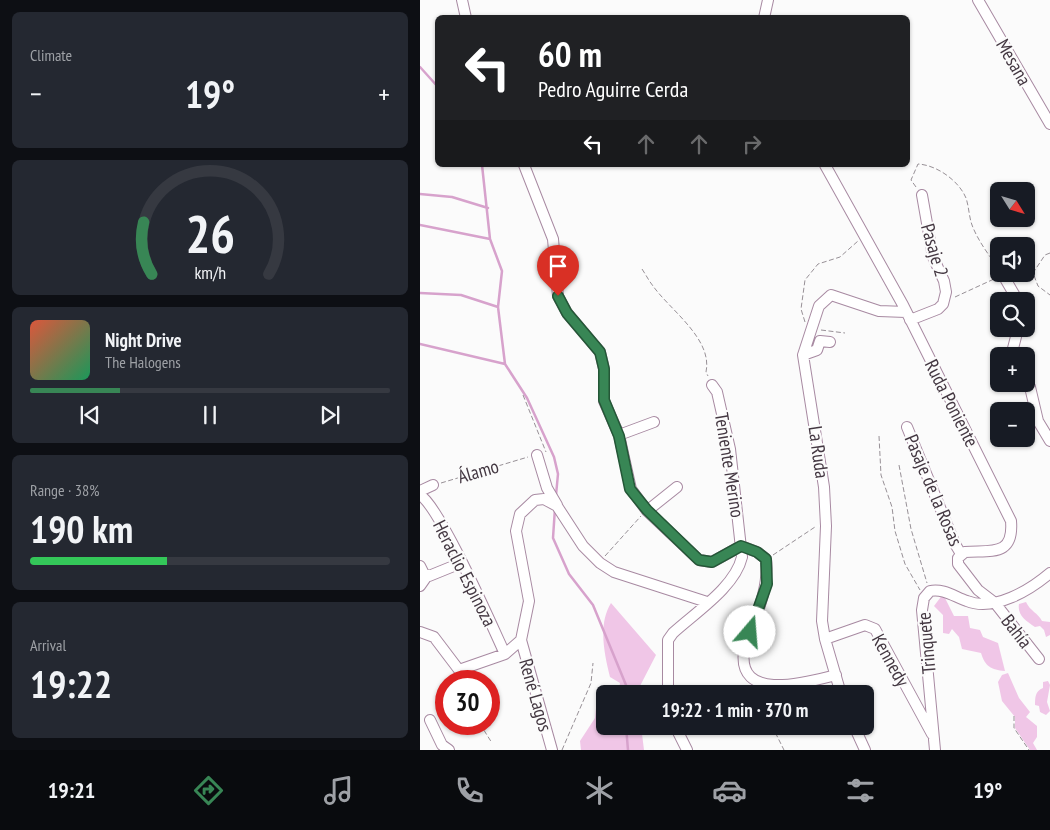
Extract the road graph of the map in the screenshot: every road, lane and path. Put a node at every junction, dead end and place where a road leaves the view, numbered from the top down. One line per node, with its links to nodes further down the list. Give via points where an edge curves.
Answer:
1 (462, 0): 4 (street)
2 (768, 0): 5 (street)
3 (978, 0): 6 (street, Mesana)
4 (465, 15)
5 (765, 15)
6 (1050, 124)
7 (525, 167): 27 (street, via 553,238 558,296 567,313 600,352 604,369 604,400)
8 (826, 167): 10 (street, Ruda Poniente)
9 (922, 195): 12 (path, via 911,180 918,164 928,164 954,180 966,198 972,224); 16 (street, Pasaje 2, via 933,257 944,281)
10 (865, 236): 17 (street, Ruda Poniente); 18 (path, via 844,255 818,264 805,280 801,309)
11 (1050, 253): 15 (path, via 1045,255 1033,273 1038,286)
12 (990, 256)
13 (642, 269): 22 (path, via 701,344)
14 (990, 278): 16 (path)
15 (1050, 295)
16 (943, 304): 17 (street, via 938,309)
17 (908, 316): 18 (street, La Ruda, via 879,311 831,295); 40 (street, Ruda Poniente, via 1011,522 1012,533 1008,543 997,551)
18 (807, 324): 19 (path); 21 (street, La Ruda)
19 (845, 333)
20 (830, 342): 21 (street, via 820,341 816,350)
21 (803, 355): 38 (street, La Ruda, via 824,487)
22 (712, 385): 39 (street, Teniente Merino, via 717,392 730,449)
23 (1030, 392): 29 (street, via 1038,421)
24 (523, 395): 30 (path)
25 (654, 422): 27 (street)
26 (907, 427): 40 (street, Pasaje de la Rosas, via 954,544)
27 (619, 436): 37 (street, via 630,489)
28 (879, 436): 48 (path, via 881,476 892,507 895,531 905,564)
29 (1050, 441)
30 (542, 454): 32 (path, Álamo); 36 (street, via 547,488)
31 (899, 465): 48 (path)
32 (433, 485): 34 (street, Álamo)
33 (678, 487): 37 (street)
34 (420, 491)
35 (420, 495): 42 (street, Heraclio Espinoza, via 431,506)
36 (557, 506): 43 (street, via 573,532); 53 (street, via 544,499 536,500 526,506 517,522 529,601)
37 (647, 510): 39 (street, via 692,555 706,563); 43 (path)
38 (826, 526): 41 (path, via 814,528); 52 (street, La Ruda, via 822,598)
39 (741, 546): 41 (street); 49 (street, Teniente Merino, via 739,567 732,580)
40 (961, 554): 50 (street, via 958,564 966,576)
41 (766, 559): 57 (street, via 767,584 742,662 746,672 753,680 775,686 796,686)
42 (461, 563): 46 (street); 54 (street, Heraclio Espinoza)
43 (600, 563): 49 (street, via 628,578)
44 (420, 566): 46 (street)
45 (1050, 573): 50 (street, Trinquete)
46 (427, 576): 47 (street)
47 (420, 586)
48 (927, 595): 50 (street, Trinquete, via 946,592 977,604); 66 (street, Trinquete, via 922,610)
49 (707, 602): 58 (street, Teniente Merino, via 668,640)
50 (995, 603): 55 (street, Bahía)
51 (420, 632): 54 (street, via 434,637 459,670)
52 (825, 639): 57 (street, La Ruda); 66 (street, Kennedy, via 865,625 875,629)
53 (521, 640): 54 (street); 69 (street, René Lagos)
54 (505, 654)
55 (1039, 659)
56 (593, 662): 70 (path, via 591,683)
57 (836, 675): 59 (street, La Ruda)
58 (668, 685)
59 (839, 685)
60 (1014, 716): 75 (path, via 1014,728)
61 (430, 720): 68 (street, via 442,745)
62 (487, 735): 67 (path)
63 (680, 735): 71 (street)
64 (776, 735): 72 (path)
65 (858, 735): 73 (street)
66 (933, 737): 74 (street)
67 (492, 743)
68 (449, 750)
69 (552, 750)
70 (562, 750)
71 (687, 750)
72 (784, 750)
73 (865, 750)
74 (935, 750)
75 (1029, 750)

